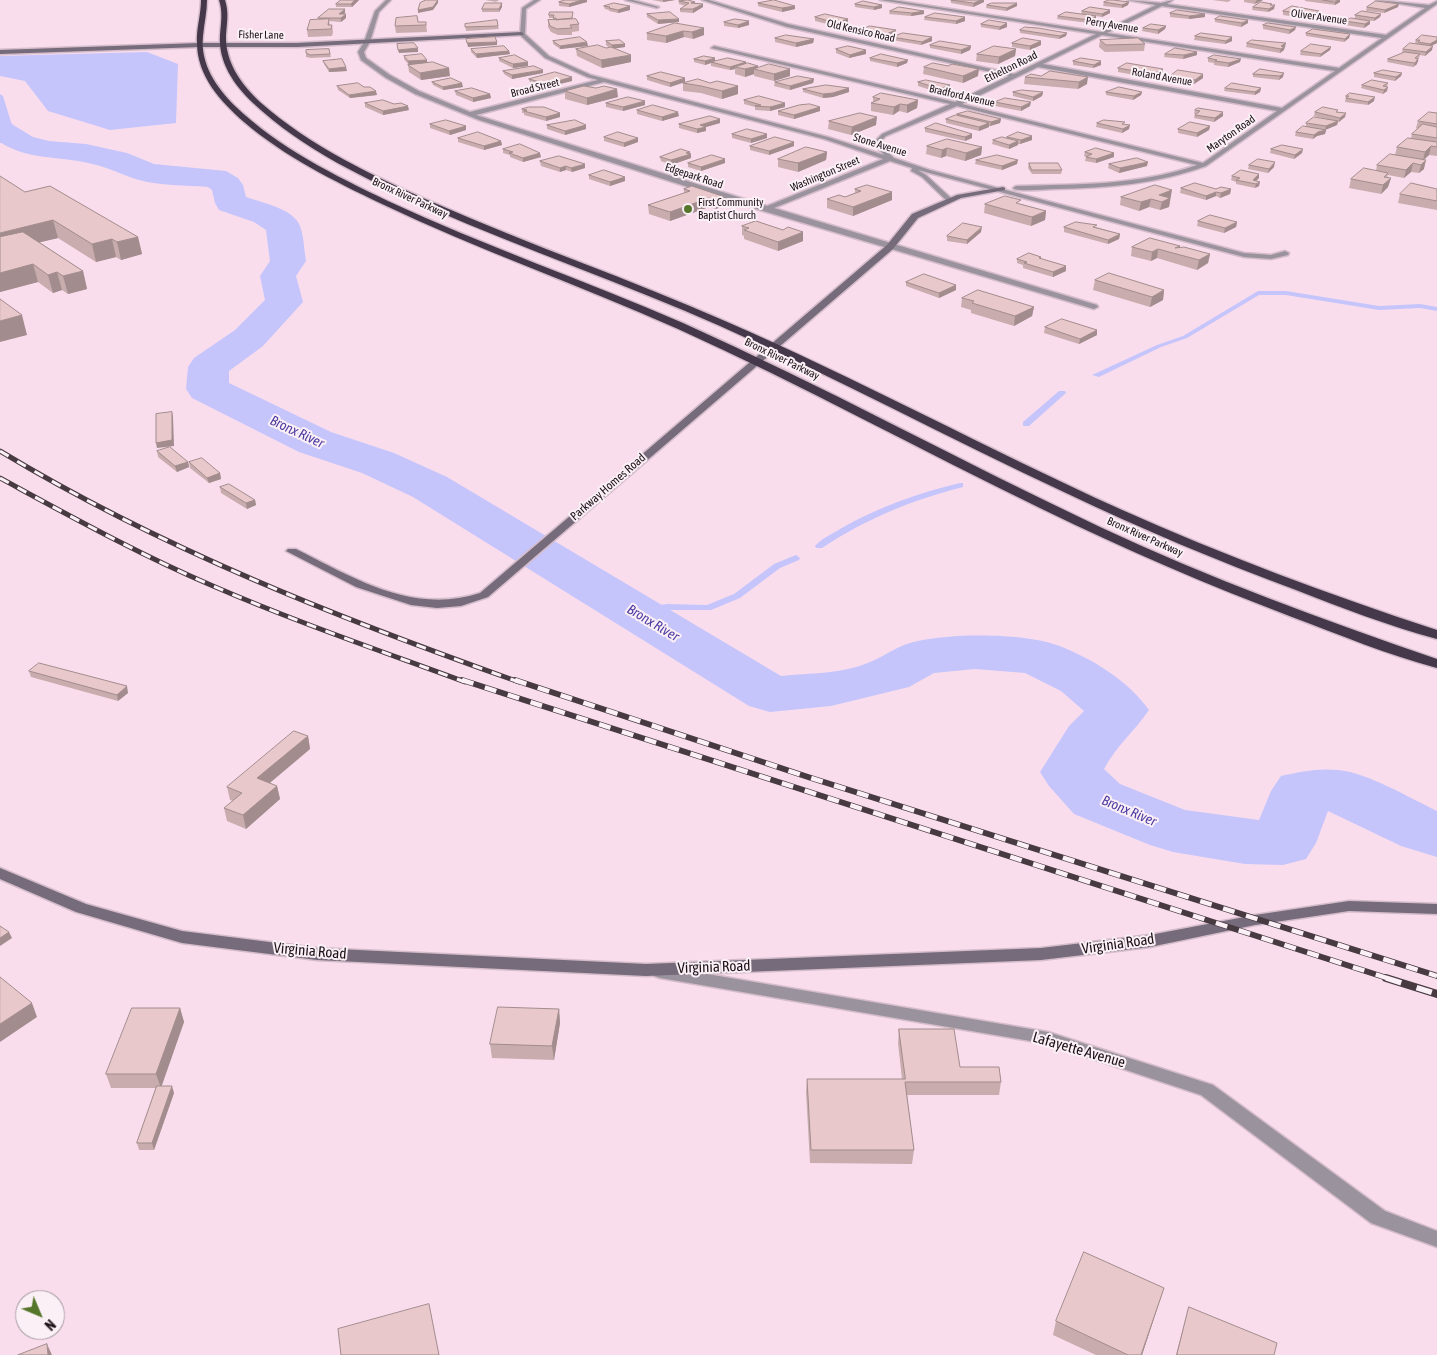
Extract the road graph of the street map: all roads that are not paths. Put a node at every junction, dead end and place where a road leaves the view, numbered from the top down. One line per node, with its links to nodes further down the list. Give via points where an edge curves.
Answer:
1 (204, 0): 20 (highway, Bronx River Parkway)
2 (222, 0): 19 (highway, Bronx River Parkway, via 226,15)
3 (389, 0): 18 (street, Edgepark Road, via 377,11)
4 (538, 0): 15 (street, via 524,8)
5 (627, 0): 13 (street)
6 (704, 0): 25 (street, Old Kensico Road, via 787,25)
7 (882, 0): 16 (street, Perry Avenue)
8 (1129, 0): 12 (street, Oliver Avenue)
9 (1171, 0): 12 (street, Ethelton Road)
10 (1378, 0): 14 (street)
11 (1437, 2): 14 (street, Maryton Road)
12 (1162, 4): 16 (street, Ethelton Road); 17 (street, Oliver Avenue)
13 (657, 7)
14 (1430, 7): 17 (street, Maryton Road)
15 (522, 34): 18 (street, Fisher Lane); 26 (street, Stone Avenue, via 538,52 555,62)
16 (1101, 34): 23 (street, Ethelton Road); 24 (street, Perry Avenue)
17 (1388, 37): 24 (street, Maryton Road)
18 (367, 42): 19 (street, Fisher Lane); 29 (street, Edgepark Road, via 361,52 363,59 373,67 422,94)
19 (223, 44): 20 (street, Fisher Lane); 38 (highway, Bronx River Parkway, via 231,71 246,92 287,127 335,157 460,218 649,292)
20 (200, 45): 22 (street, Fisher Lane); 39 (highway, Bronx River Parkway, via 205,71 231,106 266,135 315,166 422,220 638,308)
21 (714, 48): 27 (street, Bradford Avenue)
22 (0, 52)
23 (1038, 65): 25 (street, Ethelton Road); 28 (street, Roland Avenue)
24 (1339, 70): 28 (street, Maryton Road)
25 (1015, 76): 27 (street, Ethelton Road)
26 (604, 80): 29 (street, Broad Street); 30 (street, Stone Avenue)
27 (956, 104): 30 (street, Ethelton Road, via 884,135 879,146); 31 (street, Bradford Avenue)
28 (1283, 110): 31 (street, Maryton Road)
29 (471, 114): 34 (street, Edgepark Road)
30 (891, 158): 32 (street, Stone Avenue, via 928,171); 33 (street, via 924,176); 34 (street, Washington Street)
31 (1204, 165): 32 (street, Maryton Road, via 1180,174 1132,182)
32 (1003, 189): 33 (street, Parkway Homes Road); 36 (street, Stone Avenue, via 1244,254 1271,257)
33 (948, 200): 35 (street, Parkway Homes Road, via 915,216)
34 (766, 209): 35 (street, Edgepark Road)
35 (890, 247): 37 (street, Edgepark Road); 38 (street, Parkway Homes Road)
36 (1285, 253)
37 (1094, 307)
38 (773, 346): 39 (street, Parkway Homes Road); 41 (highway, Bronx River Parkway, via 1152,528 1304,588)
39 (756, 362): 40 (street, Parkway Homes Road, via 484,595 471,602 444,606 384,594); 42 (highway, Bronx River Parkway, via 1036,502 1140,550 1292,612)
40 (292, 551)
41 (1437, 635)
42 (1437, 664)
43 (0, 873): 45 (street, Virginia Road, via 81,908 182,937 317,954)
44 (1437, 909): 45 (street, Virginia Road, via 1349,906 1150,941 1041,954)
45 (646, 970): 46 (street, Lafayette Avenue, via 1048,1038 1207,1090 1378,1217)
46 (1437, 1239)

